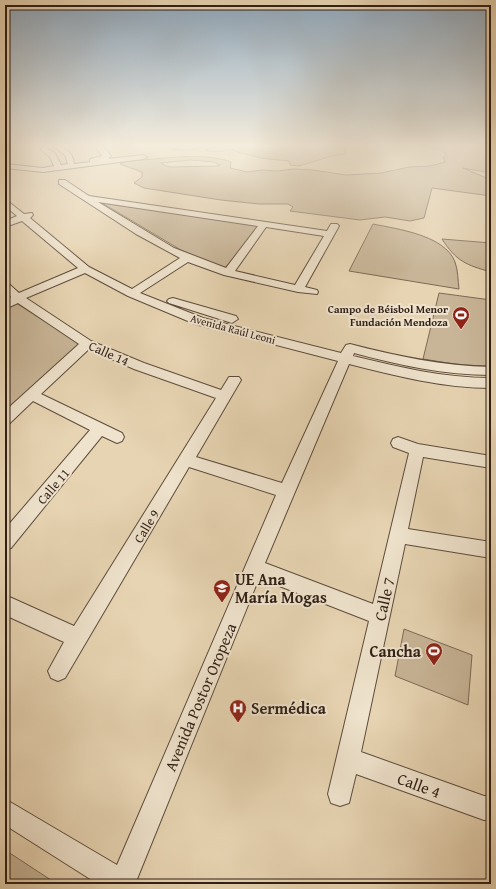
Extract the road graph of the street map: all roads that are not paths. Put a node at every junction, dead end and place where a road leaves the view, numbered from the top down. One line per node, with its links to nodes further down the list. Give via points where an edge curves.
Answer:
1 (69, 186): 3 (street)
2 (5, 192): 5 (street, Avenida Raúl Leoni)
3 (88, 198): 7 (street); 8 (street, via 158,243)
4 (5, 202): 5 (street, Avenida Raúl Leoni)
5 (27, 215): 6 (street); 9 (street, Avenida Raúl Leoni); 13 (street, Avenida Raúl Leoni, via 100,268)
6 (5, 224)
7 (264, 224): 10 (street); 12 (street, via 332,230)
8 (187, 258): 10 (street); 13 (street)
9 (85, 269): 13 (street, Avenida Raúl Leoni); 15 (street)
10 (228, 273): 12 (street)
11 (5, 286): 15 (street, Calle 14)
12 (298, 289): 14 (street)
13 (137, 291): 18 (street, Avenida Raúl Leoni, via 198,321)
14 (313, 292)
15 (18, 298): 16 (street); 17 (street, Calle 14)
16 (5, 306)
17 (87, 344): 22 (street); 23 (street, Calle 14, via 139,366)
18 (349, 353): 19 (street, Avenida Raúl Leoni, via 466,371); 21 (street, Avenida Raúl Leoni, via 407,374 470,383); 31 (street, Avenida Postor Oropeza)
19 (491, 371)
20 (234, 380): 23 (street, Calle 9)
21 (491, 383)
22 (32, 395): 24 (street); 25 (street)
23 (225, 396): 29 (street, Calle 9)
24 (5, 419)
25 (100, 429): 26 (street); 33 (street, Calle 11)
26 (117, 436)
27 (398, 443): 28 (street)
28 (417, 450): 30 (street); 32 (street, Calle 7)
29 (186, 460): 31 (street); 38 (street, Calle 9)
30 (491, 462)
31 (286, 491): 35 (street, Avenida Postor Oropeza)
32 (398, 535): 34 (street); 37 (street, Calle 7)
33 (5, 542)
34 (491, 550)
35 (254, 567): 37 (street); 44 (street, Avenida Postor Oropeza)
36 (5, 605): 38 (street)
37 (380, 616): 40 (street, Calle 7)
38 (78, 638): 39 (street, Calle 9)
39 (58, 671)
40 (348, 759): 41 (street, Calle 7); 42 (street, Calle 4, via 484,808)
41 (340, 794)
42 (491, 808)
43 (5, 812): 44 (street)
44 (122, 884)

